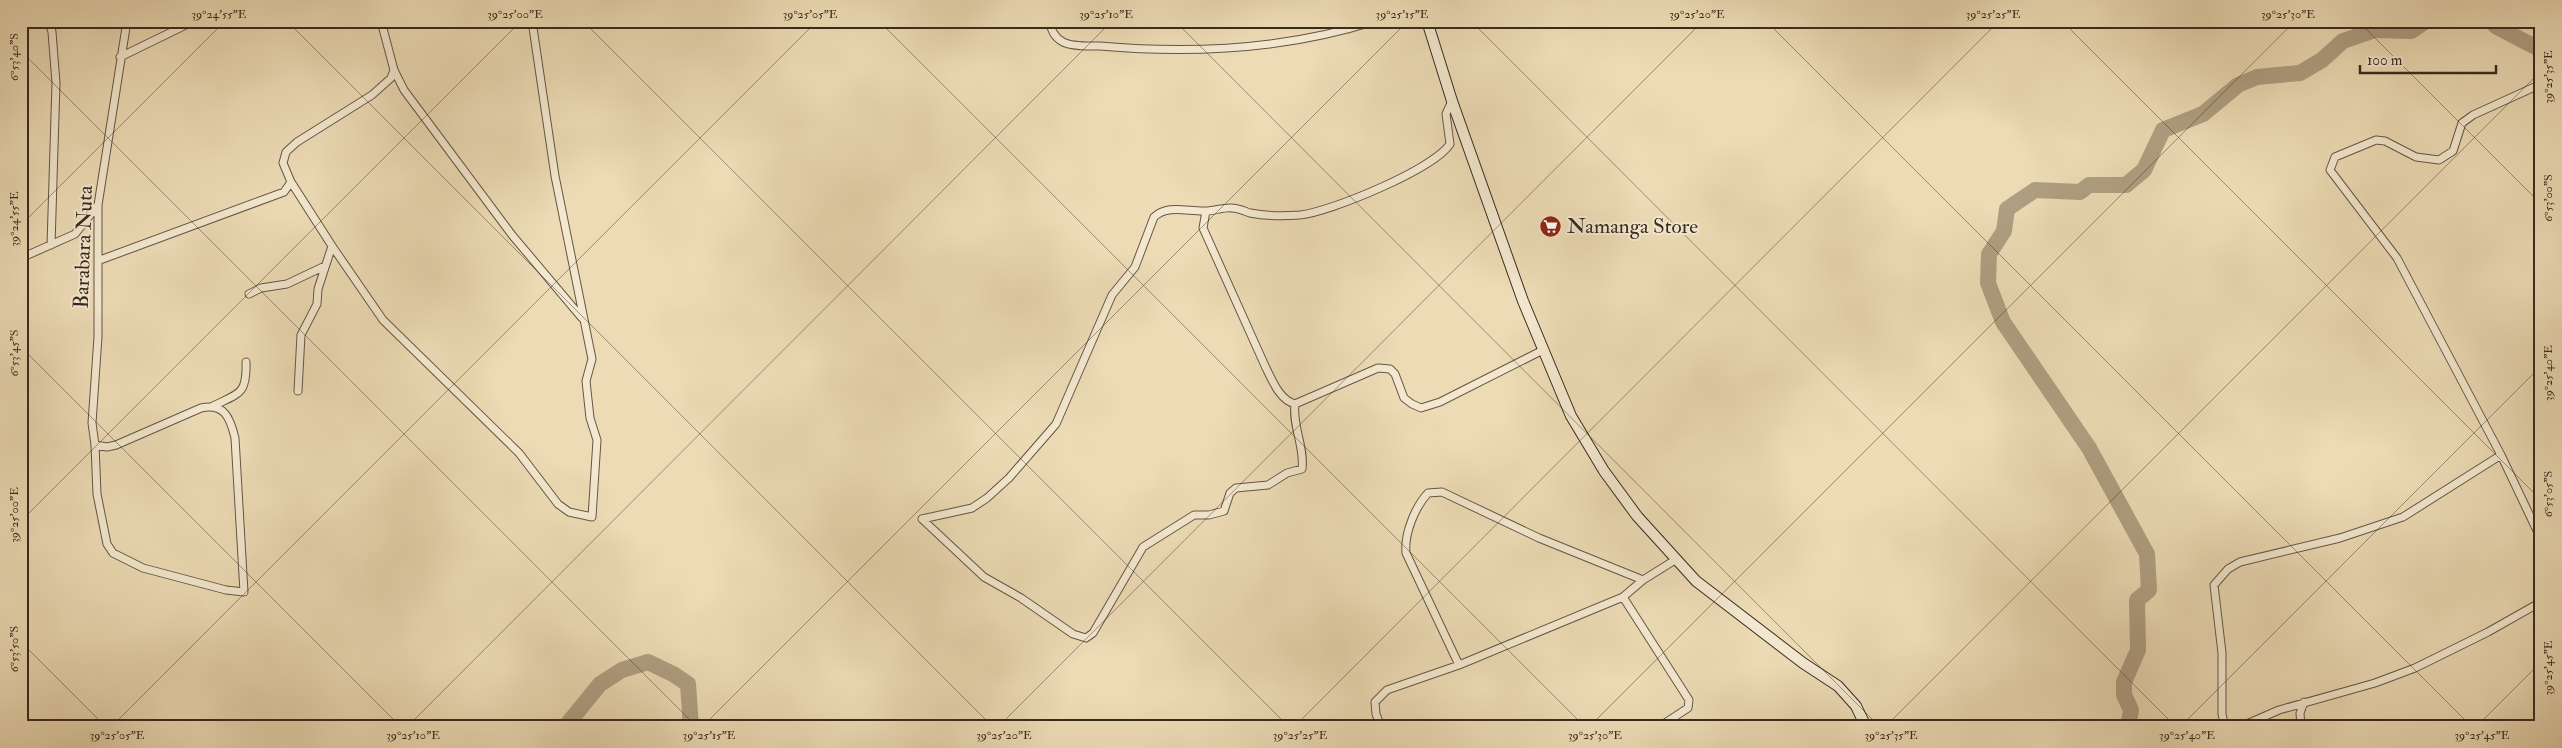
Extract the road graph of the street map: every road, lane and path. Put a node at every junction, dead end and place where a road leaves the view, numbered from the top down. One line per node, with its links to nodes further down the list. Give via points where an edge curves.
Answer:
1 (49, 21): 18 (street, via 56,83)
2 (127, 21): 9 (street, Barabara Nuta)
3 (194, 21): 9 (street)
4 (381, 21): 10 (street)
5 (532, 21): 24 (street, via 555,176)
6 (1049, 21): 7 (street, via 1053,34 1065,44 1205,49 1294,41)
7 (1375, 21)
8 (1427, 21): 12 (main road)
9 (120, 57): 16 (street, Barabara Nuta)
10 (394, 70): 13 (street, via 391,78 372,95 286,152 283,163); 24 (street, via 404,90 512,235)
11 (2541, 84): 31 (street, via 2462,123 2453,151 2439,160 2416,156 2376,140 2335,157 2330,170 2397,258)
12 (1452, 101): 17 (street, via 1446,114 1450,144 1446,151 1418,170 1327,209 1300,215 1252,213 1231,207); 25 (main road)
13 (291, 182): 14 (street); 15 (street)
14 (284, 192): 15 (street); 21 (street)
15 (298, 193): 19 (street)
16 (98, 205): 18 (street, via 75,234); 21 (street, Barabara Nuta)
17 (1206, 211): 28 (street, via 1203,228 1266,368 1276,388 1288,402); 28 (street, via 1171,209 1154,217 1135,267 1112,295 1056,424 1009,478 972,508 922,519 984,577 1073,634 1086,638 1093,633 1143,546 1194,515 1224,511 1230,493 1236,488 1268,485 1287,473 1302,469 1304,459 1294,416)
18 (50, 245): 20 (street)
19 (332, 246): 22 (street); 24 (street, via 383,320 519,453 558,504 569,512 592,517 597,440 590,418 586,381 592,360)
20 (21, 258)
21 (100, 260): 30 (street, Barabara Nuta, via 92,423)
22 (325, 266): 23 (street, via 287,284 261,288); 27 (street, via 317,304 301,334)
23 (249, 294)
24 (582, 319)
25 (1543, 350): 28 (street, via 1440,402 1421,408 1404,398 1390,369 1378,368); 33 (main road, via 1571,416 1604,471)
26 (246, 362): 29 (street, via 246,382 240,392)
27 (298, 391)
28 (1295, 404)
29 (213, 406): 30 (street, via 201,408 116,445); 30 (street, Barabara Nuta, via 220,409 231,423 235,438 244,592 143,568 113,553 107,544 97,494)
30 (95, 445)
31 (2501, 455): 32 (street); 39 (street, via 2403,516 2340,538 2240,562 2217,579 2214,585 2222,653 2221,702)
32 (2541, 539)
33 (1675, 560): 34 (street); 42 (main road, via 1704,587 1838,686 1856,706)
34 (1642, 580): 35 (street); 37 (street, via 1539,538 1442,492 1428,493 1406,534 1406,553)
35 (1623, 598): 37 (street); 41 (street, via 1689,700 1688,708)
36 (2541, 602): 38 (street, via 2415,668 2375,683)
37 (1459, 665): 40 (street, via 1387,690 1375,702)
38 (2304, 702): 43 (street); 44 (street, via 2300,713)
39 (2226, 726)
40 (1382, 727)
41 (1659, 727)
42 (1866, 727)
43 (2240, 727)
44 (2301, 727)

